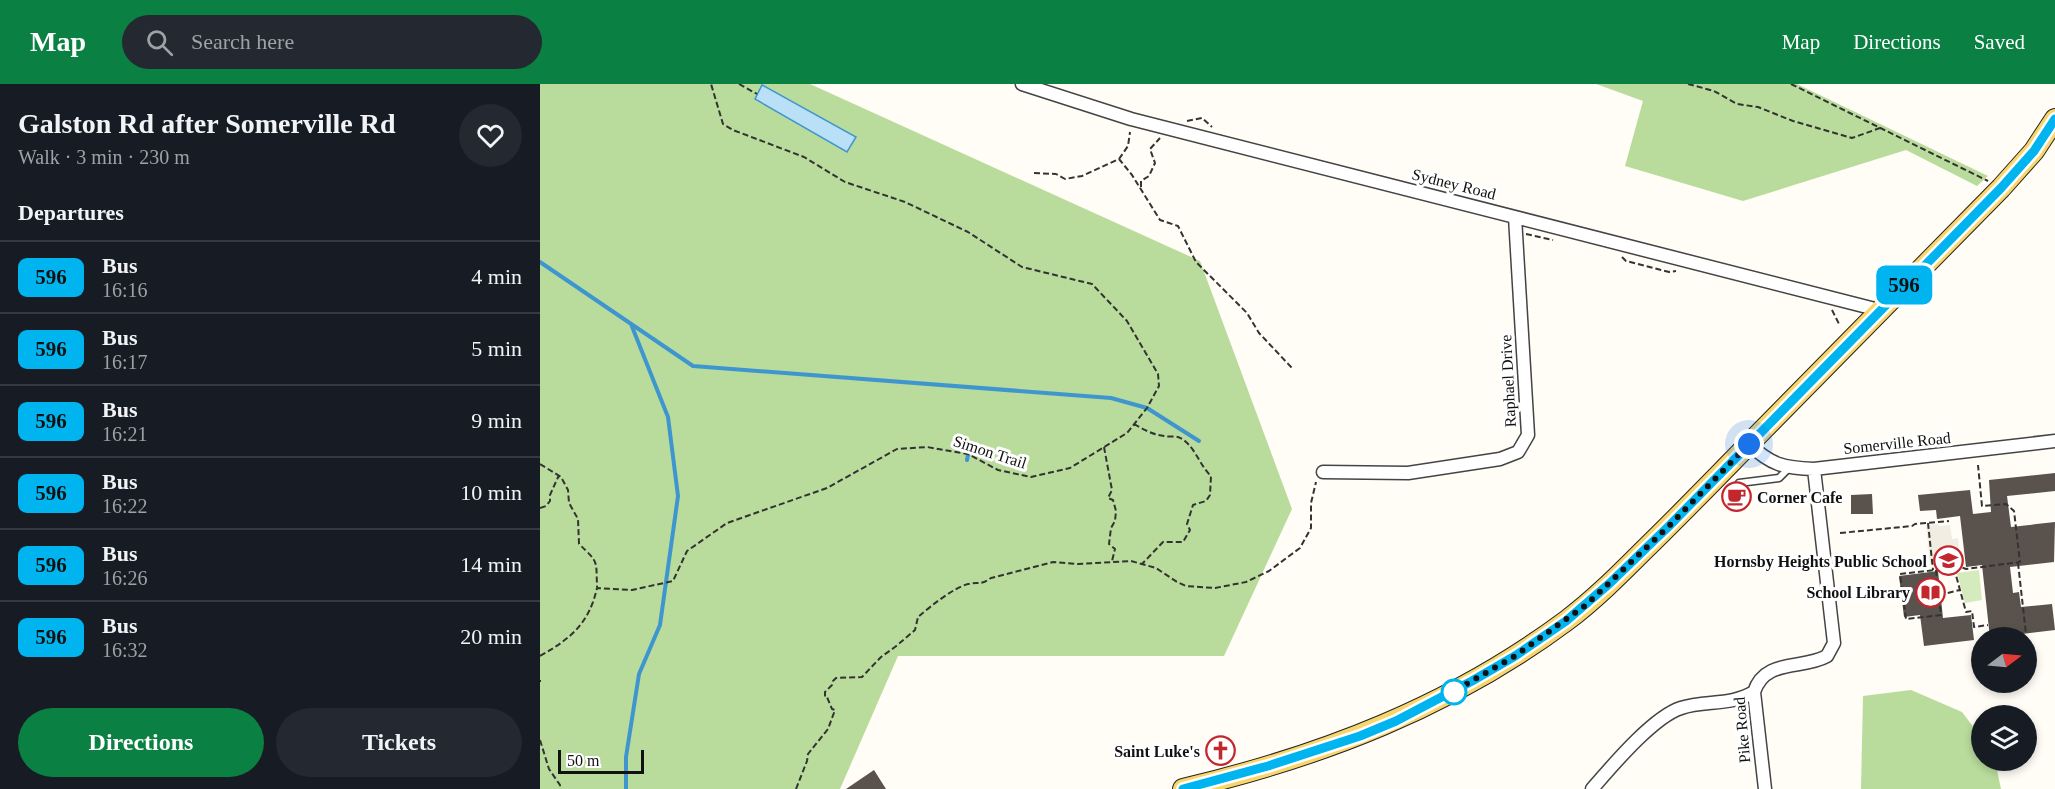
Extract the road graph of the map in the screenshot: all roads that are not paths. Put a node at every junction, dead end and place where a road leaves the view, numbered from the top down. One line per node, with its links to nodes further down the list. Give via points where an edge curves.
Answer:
1 (1022, 84): 3 (street, Sydney Road, via 1131,119)
2 (2055, 119): 4 (main road, via 2034,151 2001,188)
3 (1515, 217): 4 (street, Sydney Road); 9 (street, Raphael Drive, via 1528,435 1518,453 1408,473)
4 (1879, 310): 6 (main road)
5 (2055, 441): 8 (street, Somerville Road)
6 (1749, 444): 7 (street, Somerville Road, via 1764,458); 12 (main road, via 1610,583 1566,621 1515,656 1430,705 1360,736)
7 (1789, 468): 8 (street, Somerville Road); 10 (lane, via 1779,478)
8 (1814, 469): 11 (street, Pike Road, via 1834,643 1820,660 1768,672 1760,678)
9 (1323, 472)
10 (1739, 483)
11 (1754, 692): 13 (street, via 1743,699 1671,712 1627,749); 14 (street, Pike Road)
12 (1183, 789)
13 (1592, 789)
14 (1765, 789)

